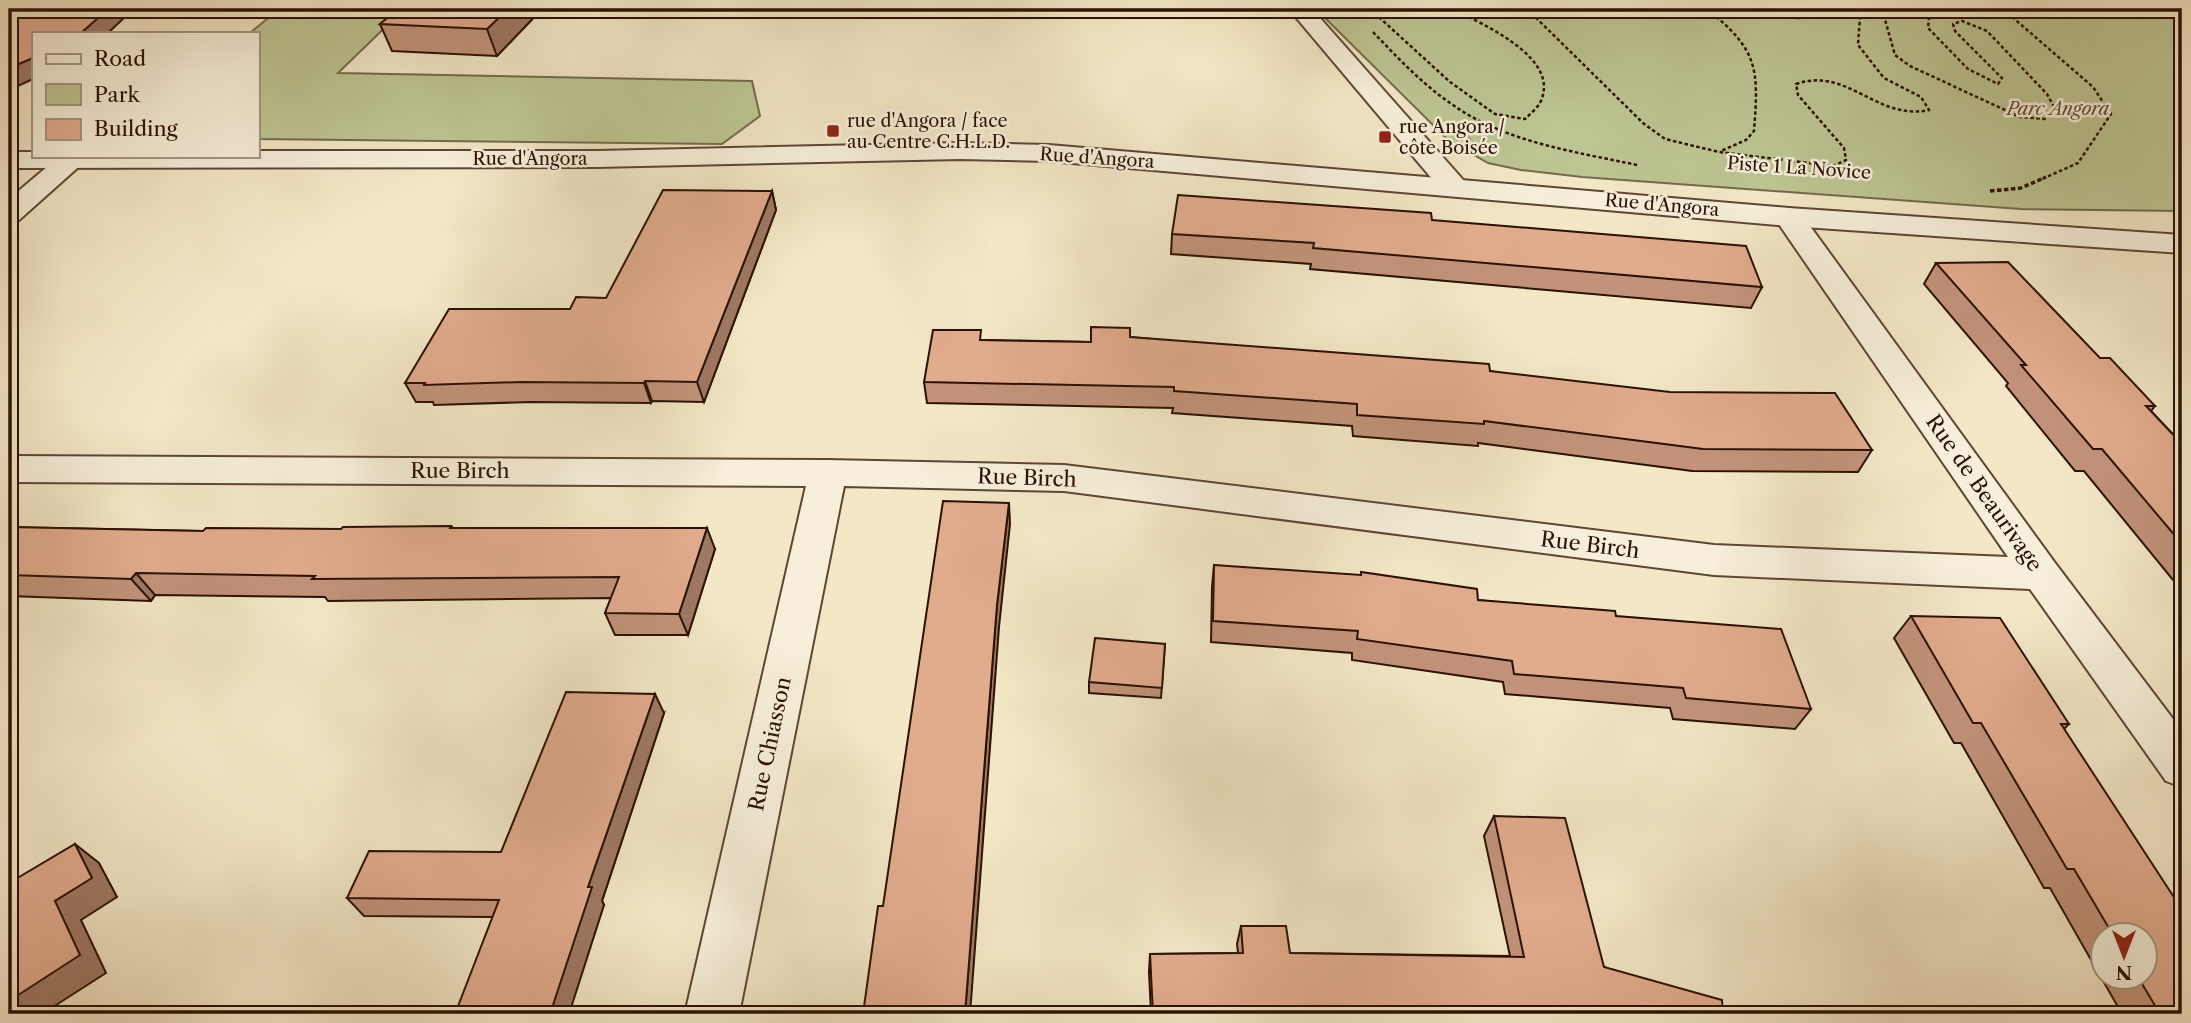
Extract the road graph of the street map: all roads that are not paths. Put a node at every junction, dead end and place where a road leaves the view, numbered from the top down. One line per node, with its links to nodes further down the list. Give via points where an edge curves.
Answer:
1 (1300, 9): 4 (street)
2 (9, 160): 3 (street, Rue d'Angora)
3 (70, 162): 4 (street, Rue d'Angora, via 960,151 1049,153); 5 (street)
4 (1454, 187): 6 (street, Rue d'Angora)
5 (9, 214)
6 (1790, 216): 7 (street, Rue d'Angora); 10 (street, Rue de Beaurivage)
7 (2182, 243)
8 (9, 469): 9 (street, Rue Birch)
9 (828, 473): 10 (street, Rue Birch, via 1064,478 1714,560); 12 (street, Rue Chiasson)
10 (2040, 574): 11 (street, Rue de Beaurivage)
11 (2182, 768)
12 (712, 1014)

